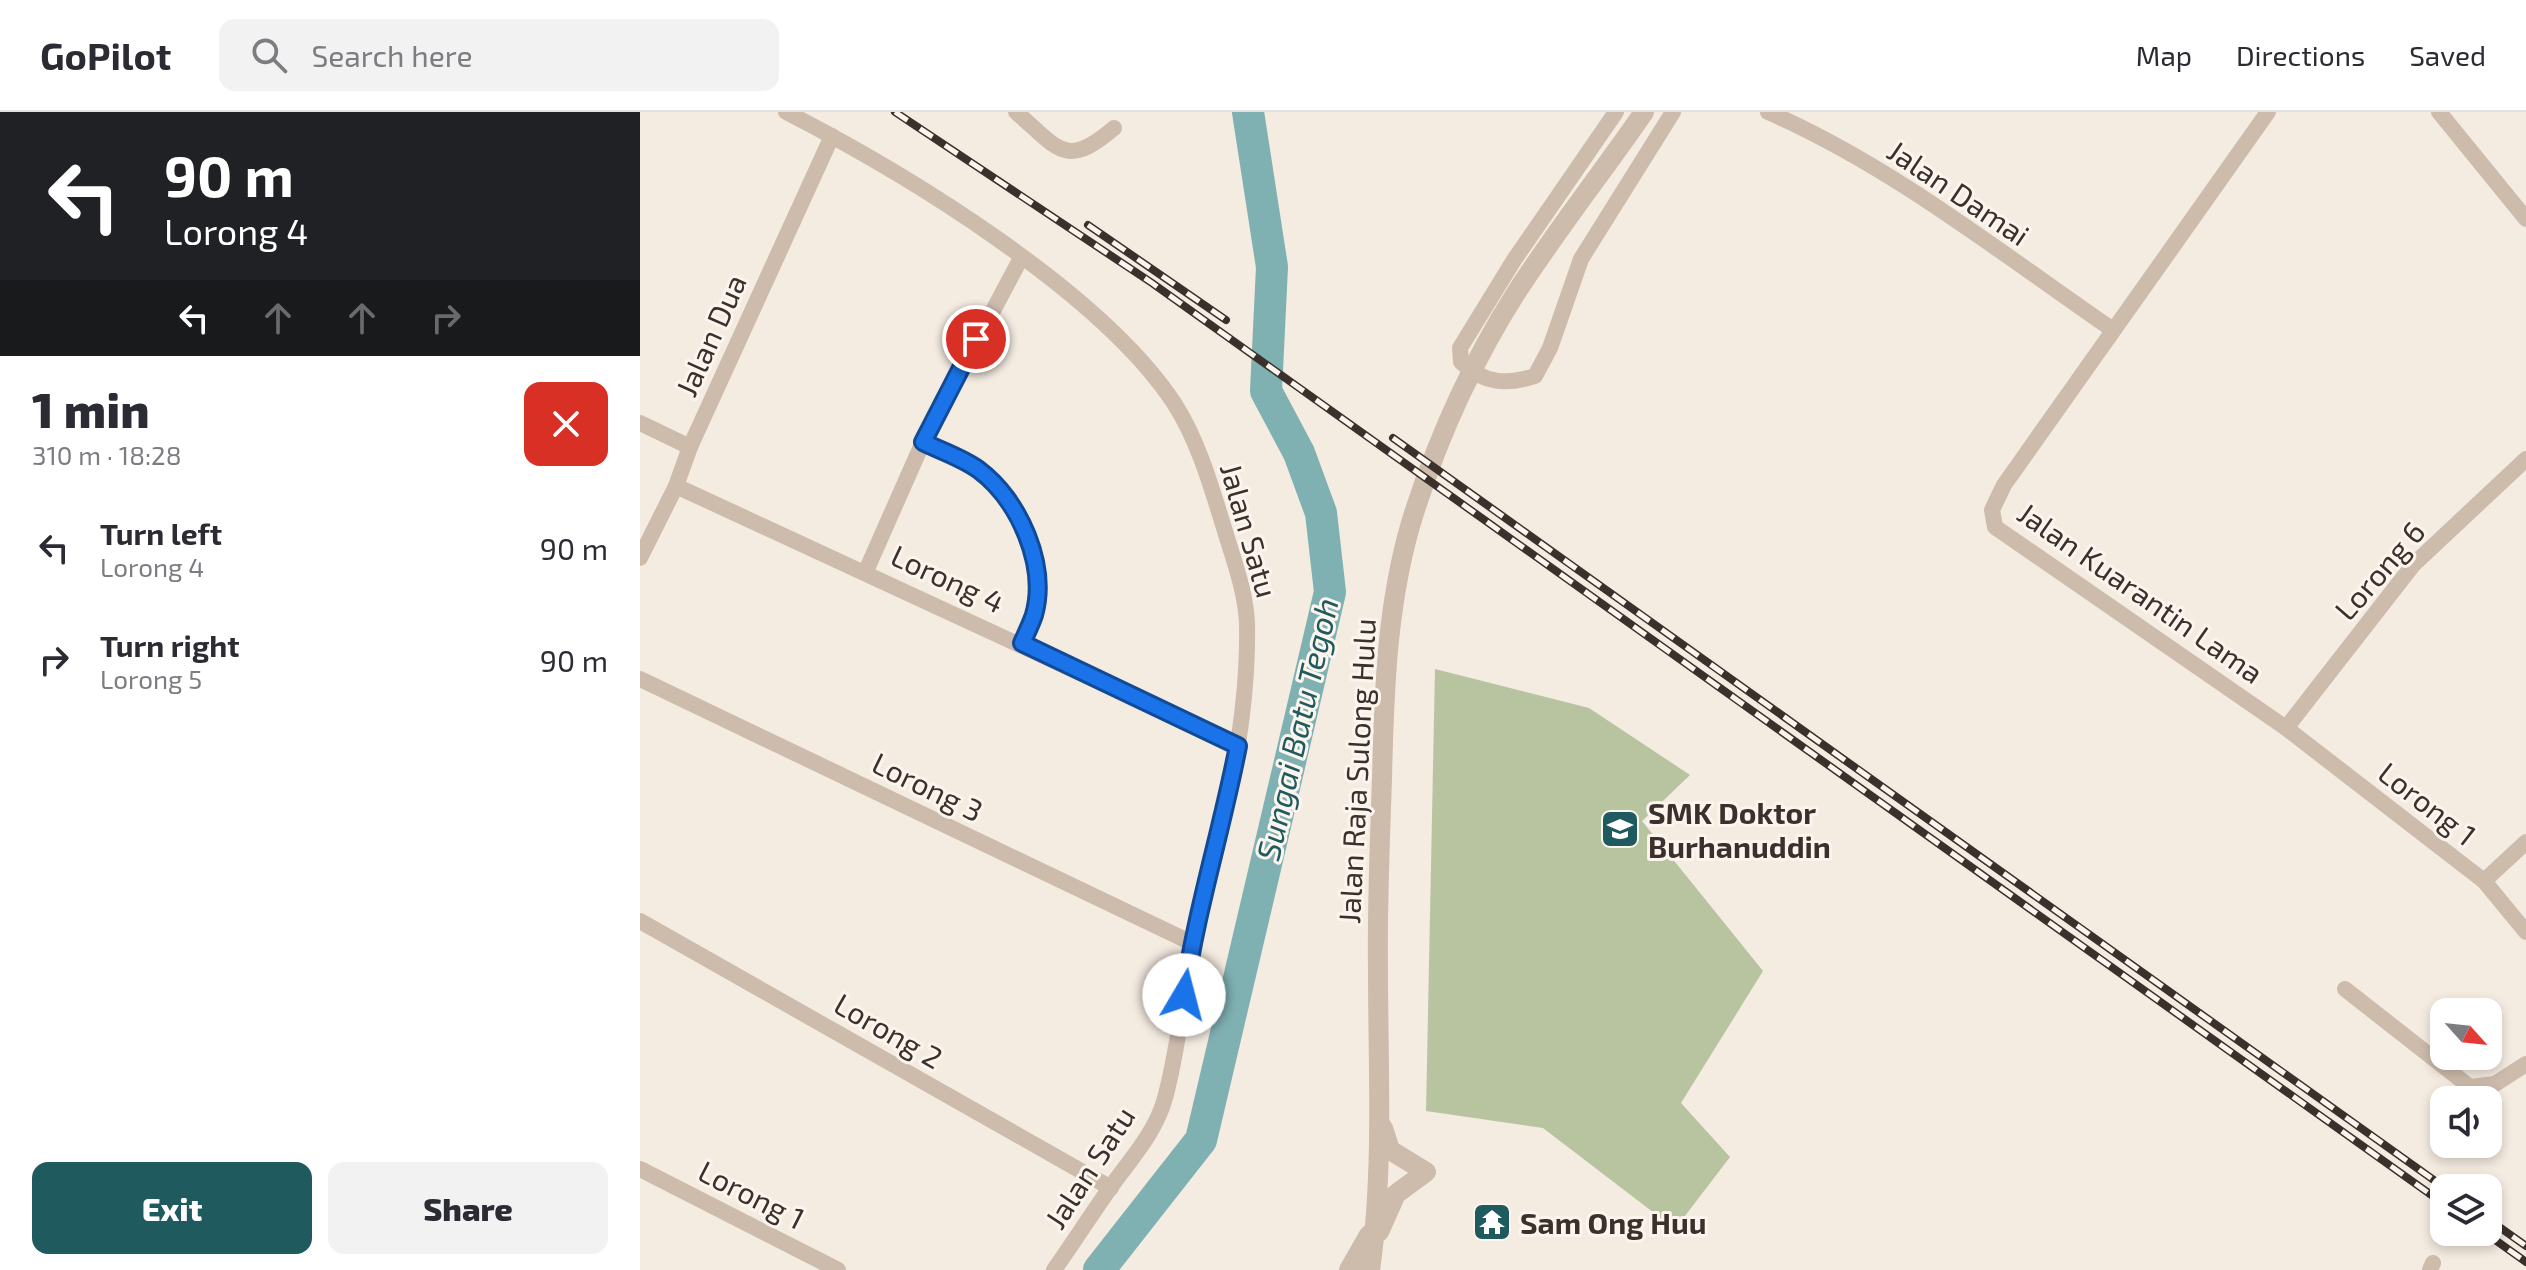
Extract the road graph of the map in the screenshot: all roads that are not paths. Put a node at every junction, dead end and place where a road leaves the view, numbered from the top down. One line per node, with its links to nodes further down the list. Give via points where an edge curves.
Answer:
1 (786, 112): 10 (street, Jalan Satu)
2 (1016, 112): 9 (street, via 1052,143 1077,153)
3 (1616, 112): 5 (street, via 1460,348 1461,362 1470,370 1510,384 1535,376 1581,259)
4 (1644, 112): 32 (street, Jalan Raja Sulong Hulu, via 1489,338 1414,512 1390,632 1384,718)
5 (1673, 112)
6 (1768, 112): 13 (street, Jalan Damai, via 1820,135 1899,184)
7 (2268, 112): 13 (street, Jalan Kuarantin Lama)
8 (2439, 112): 11 (street)
9 (1114, 128)
10 (832, 136): 12 (street, Jalan Satu); 16 (street, Jalan Dua)
11 (2526, 219)
12 (1021, 258): 15 (street); 24 (street, Jalan Satu, via 1124,343 1175,406 1198,450 1237,571 1247,622)
13 (2113, 330): 23 (street, Jalan Kuarantin Lama, via 2004,485 1992,510 1995,527)
14 (640, 423): 16 (street)
15 (923, 442): 20 (street); 21 (street, via 977,469 999,488 1020,522 1038,580 1034,614)
16 (690, 447): 18 (street, Jalan Dua)
17 (2526, 459): 23 (street, Lorong 6, via 2413,565)
18 (676, 486): 19 (street, Jalan Dua); 20 (street, Lorong 4)
19 (640, 558)
20 (866, 571): 21 (street, Lorong 4)
21 (1022, 643): 24 (street, Lorong 4)
22 (640, 679): 29 (street, Lorong 3)
23 (2286, 728): 26 (street, Lorong 1)
24 (1238, 746): 29 (street, Jalan Satu)
25 (2526, 842): 26 (street)
26 (2484, 881): 28 (street, Lorong 1)
27 (640, 921): 34 (street, Lorong 2)
28 (2526, 932)
29 (1192, 943): 34 (street, Jalan Satu, via 1164,1101 1141,1148)
30 (2345, 989): 31 (street, via 2470,1087 2495,1084)
31 (2526, 1064)
32 (1378, 1114): 35 (street, Jalan Raja Sulong Hulu, via 1379,1173); 36 (street, via 1390,1150 1426,1172 1396,1194)
33 (640, 1169): 37 (street, Lorong 1)
34 (1111, 1188): 38 (street, Jalan Satu)
35 (1372, 1230): 36 (street, Jalan Raja Sulong Hulu); 39 (street)
36 (1370, 1266)
37 (838, 1270)
38 (1054, 1270)
39 (1349, 1270)

